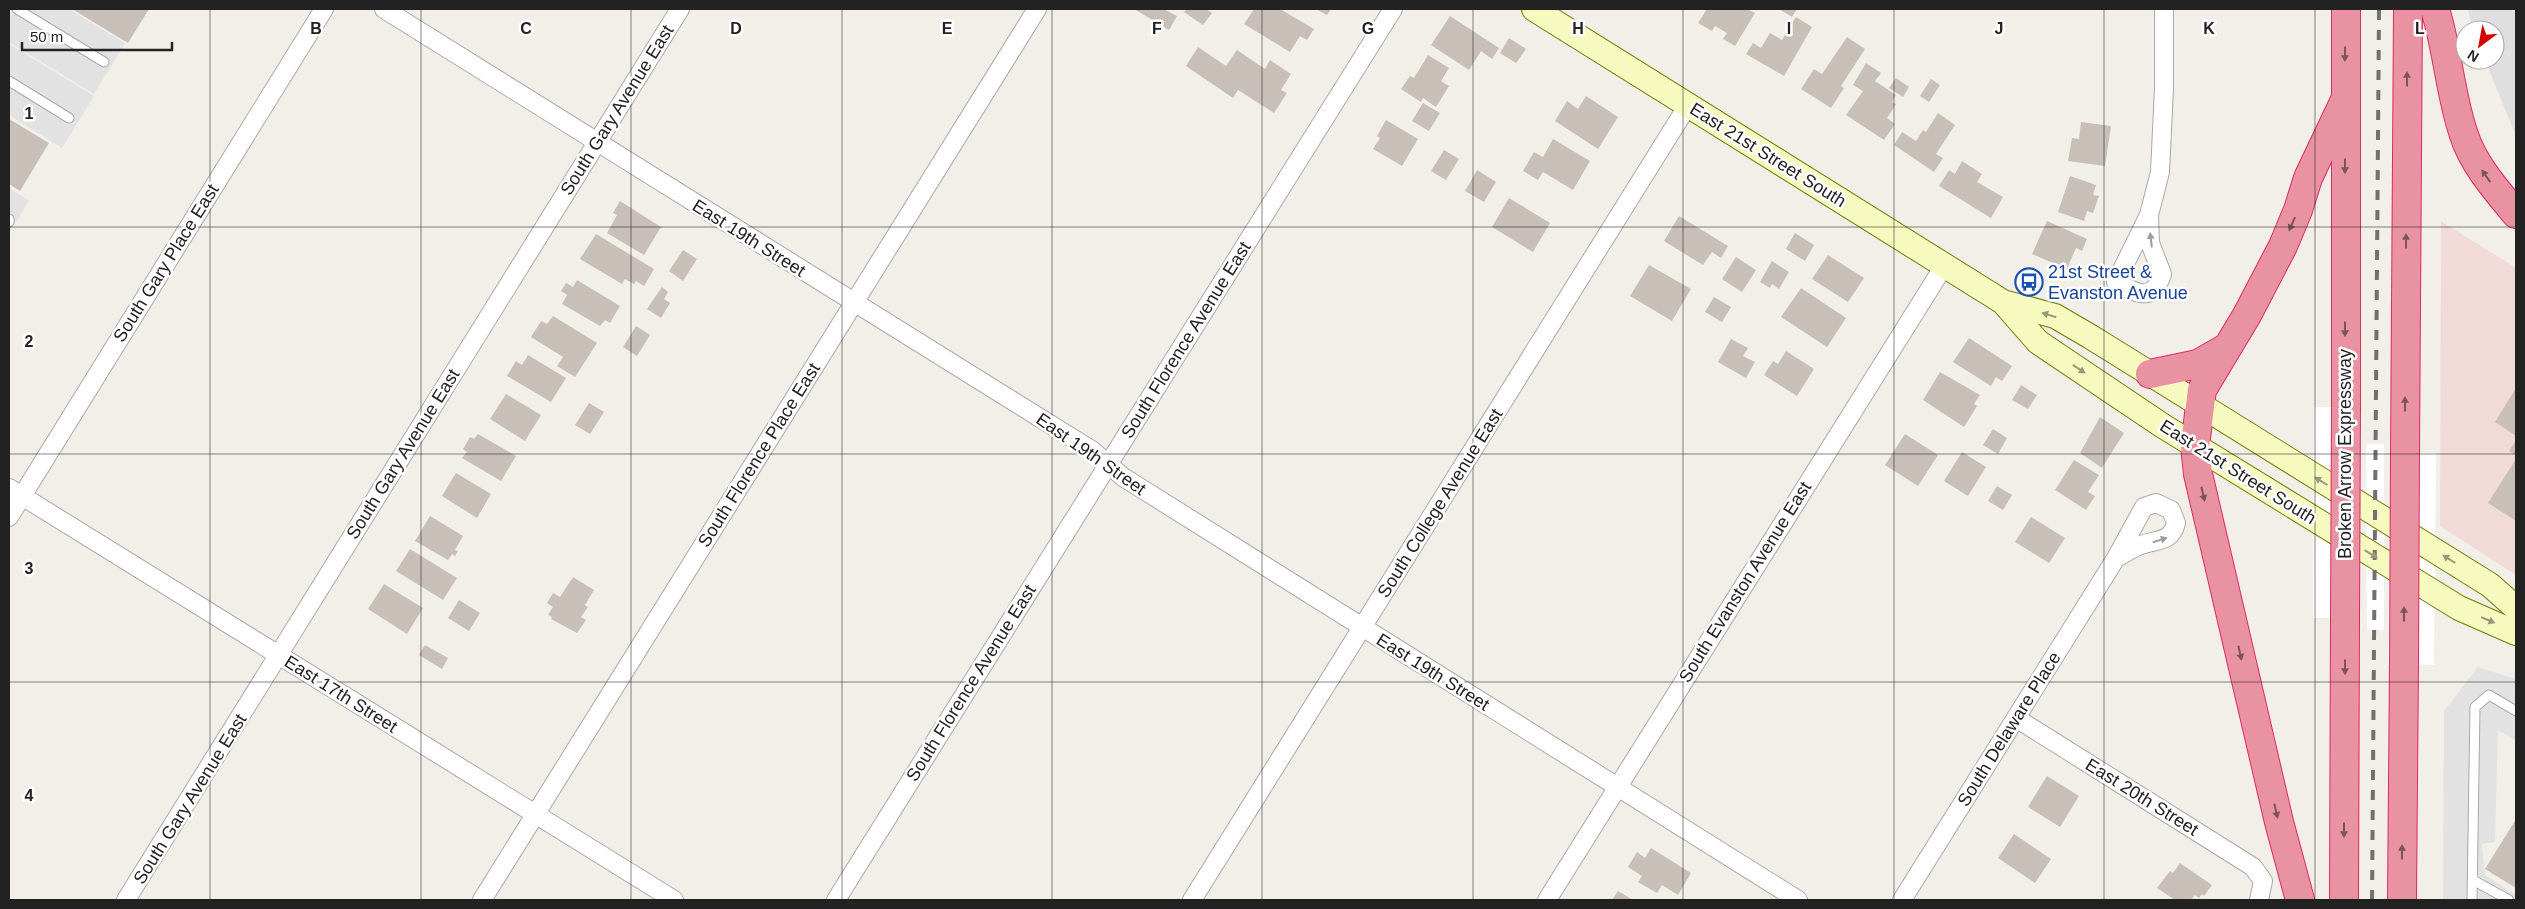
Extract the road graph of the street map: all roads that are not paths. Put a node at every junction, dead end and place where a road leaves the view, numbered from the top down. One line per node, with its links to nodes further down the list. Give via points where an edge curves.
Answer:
1 (17, 9): 12 (lane)
2 (324, 9): 28 (street, South Gary Place East)
3 (384, 9): 17 (street, East 19th Street)
4 (680, 9): 17 (street, South Gary Avenue East)
5 (1037, 9): 22 (street, South Florence Place East)
6 (1394, 9): 27 (street, South Florence Avenue East)
7 (1534, 9): 15 (main road, East 21st Street South)
8 (2164, 9): 19 (street, via 2161,162)
9 (2346, 9): 14 (highway, Broken Arrow Expressway, one-way to 14)
10 (2408, 9): 51 (highway, one-way to 10, bridge)
11 (2435, 9): 18 (highway, one-way to 11, via 2480,168 2464,137 2446,43)
12 (104, 62)
13 (9, 81): 16 (lane)
14 (2344, 100): 23 (highway, one-way to 23, via 2308,178 2282,246 2247,315); 50 (highway, Broken Arrow Expressway, one-way to 50, bridge)
15 (1688, 105): 20 (main road, East 21st Street South); 32 (street, South College Avenue East)
16 (69, 118)
17 (596, 143): 22 (street, East 19th Street); 34 (street, South Gary Avenue East)
18 (2516, 214)
19 (2149, 215)
20 (1944, 266): 21 (main road, East 21st Street South); 37 (street, South Evanston Avenue East)
21 (2003, 302): 24 (main road, East 21st Street South, one-way to 21, via 2055,316); 26 (main road, East 21st Street South, one-way to 26, via 2038,342)
22 (854, 303): 27 (street, East 19th Street, via 1093,451); 38 (street, South Florence Place East)
23 (2226, 348): 24 (highway, via 2198,364); 25 (highway, via 2202,390)
24 (2150, 374): 25 (main road, East 21st Street South)
25 (2198, 405): 26 (highway); 31 (main road, East 21st Street South, one-way to 25, via 2490,585)
26 (2195, 446): 33 (main road, East 21st Street South, one-way to 33, via 2459,608); 49 (highway, one-way to 49, via 2198,474)
27 (1108, 464): 32 (street, East 19th Street, via 1123,477); 43 (street, South Florence Avenue East)
28 (15, 492): 29 (street, South Gary Place East); 34 (street, East 17th Street)
29 (9, 517)
30 (2116, 558): 36 (street, South Delaware Place)
31 (2516, 608)
32 (1362, 627): 37 (street, East 19th Street); 44 (street, South College Avenue East)
33 (2516, 633)
34 (279, 655): 38 (street, East 17th Street); 40 (street, South Gary Avenue East)
35 (2516, 710): 39 (lane, via 2489,695 2475,707)
36 (2016, 718): 47 (street, South Delaware Place); 48 (street, East 20th Street, via 2253,867 2263,881)
37 (1616, 788): 45 (street, South Evanston Avenue East); 46 (street, East 19th Street)
38 (535, 815): 41 (street, South Florence Place East); 42 (street, East 17th Street)
39 (2473, 880): 52 (lane); 53 (lane)
40 (126, 900)
41 (482, 900)
42 (674, 900)
43 (836, 900)
44 (1192, 900)
45 (1547, 900)
46 (1798, 900)
47 (1902, 900)
48 (2260, 900)
49 (2300, 900)
50 (2344, 900)
51 (2402, 900)
52 (2472, 900)
53 (2509, 900)

